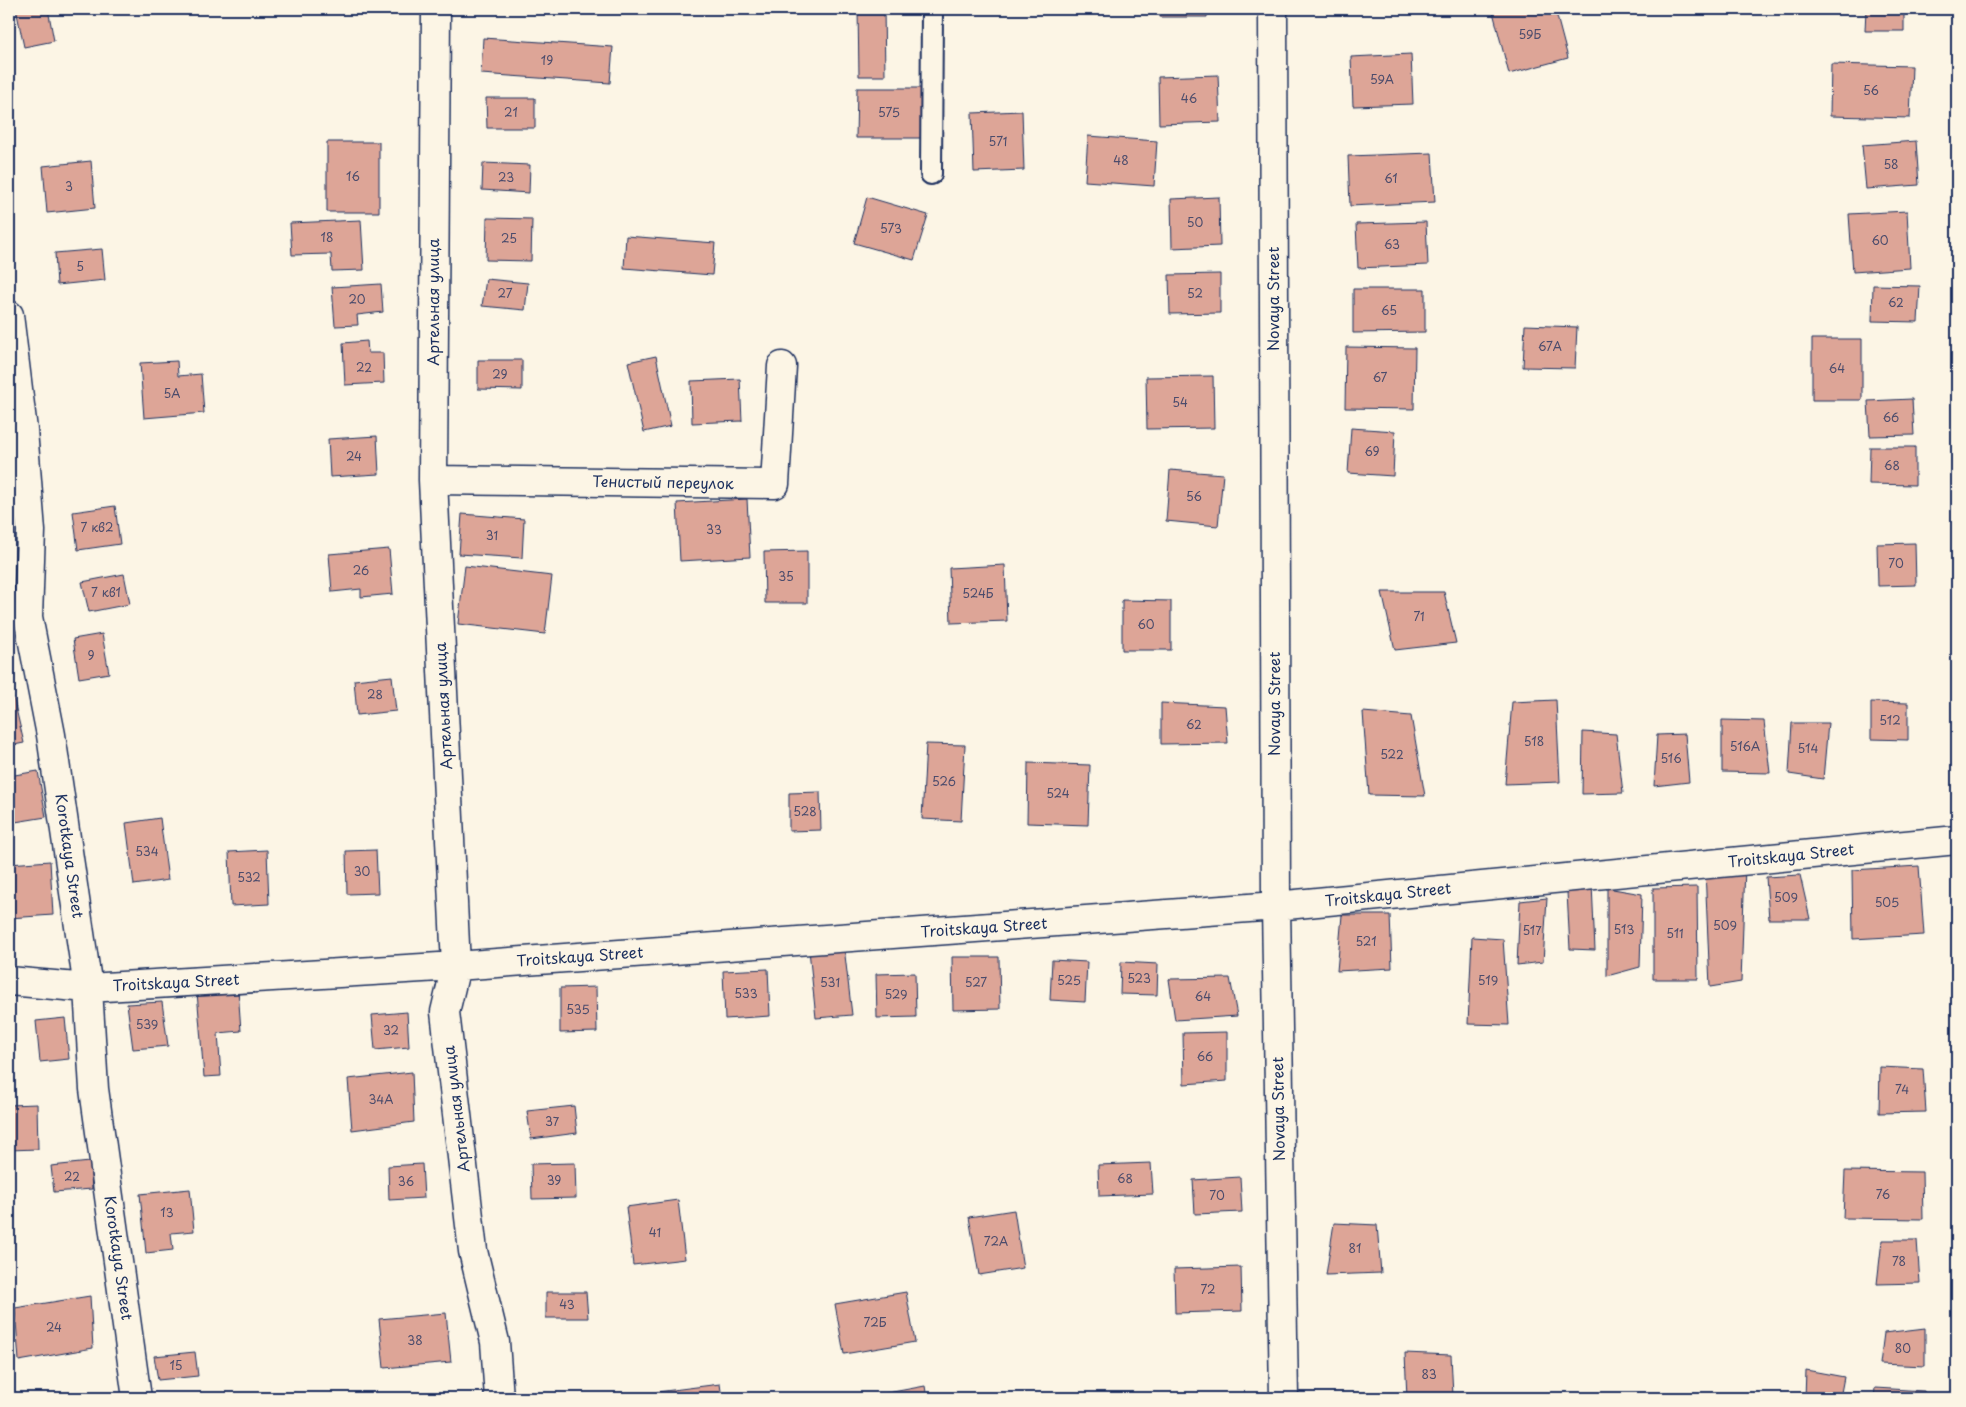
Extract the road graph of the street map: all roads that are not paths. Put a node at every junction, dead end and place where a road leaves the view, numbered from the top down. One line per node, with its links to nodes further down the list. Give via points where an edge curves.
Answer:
1 (436, 9): 7 (street, Артельная улица)
2 (932, 9): 4 (lane)
3 (1273, 9): 9 (street, Novaya Street)
4 (931, 174)
5 (9, 315): 12 (street, Korotkaya Street, via 31,531 28,616 51,735)
6 (782, 366): 7 (street, Тенистый переулок, via 775,484)
7 (433, 480): 10 (street, Артельная улица)
8 (1957, 840): 9 (street, Troitskaya Street)
9 (1276, 906): 10 (street, Troitskaya Street); 15 (street, Novaya Street)
10 (456, 966): 12 (street, Troitskaya Street); 14 (street, Артельная улица, via 445,1012 473,1251 495,1342)
11 (9, 981): 12 (street, Troitskaya Street)
12 (88, 988): 13 (street, Korotkaya Street, via 94,1089)
13 (137, 1398)
14 (499, 1398)
15 (1284, 1398)

